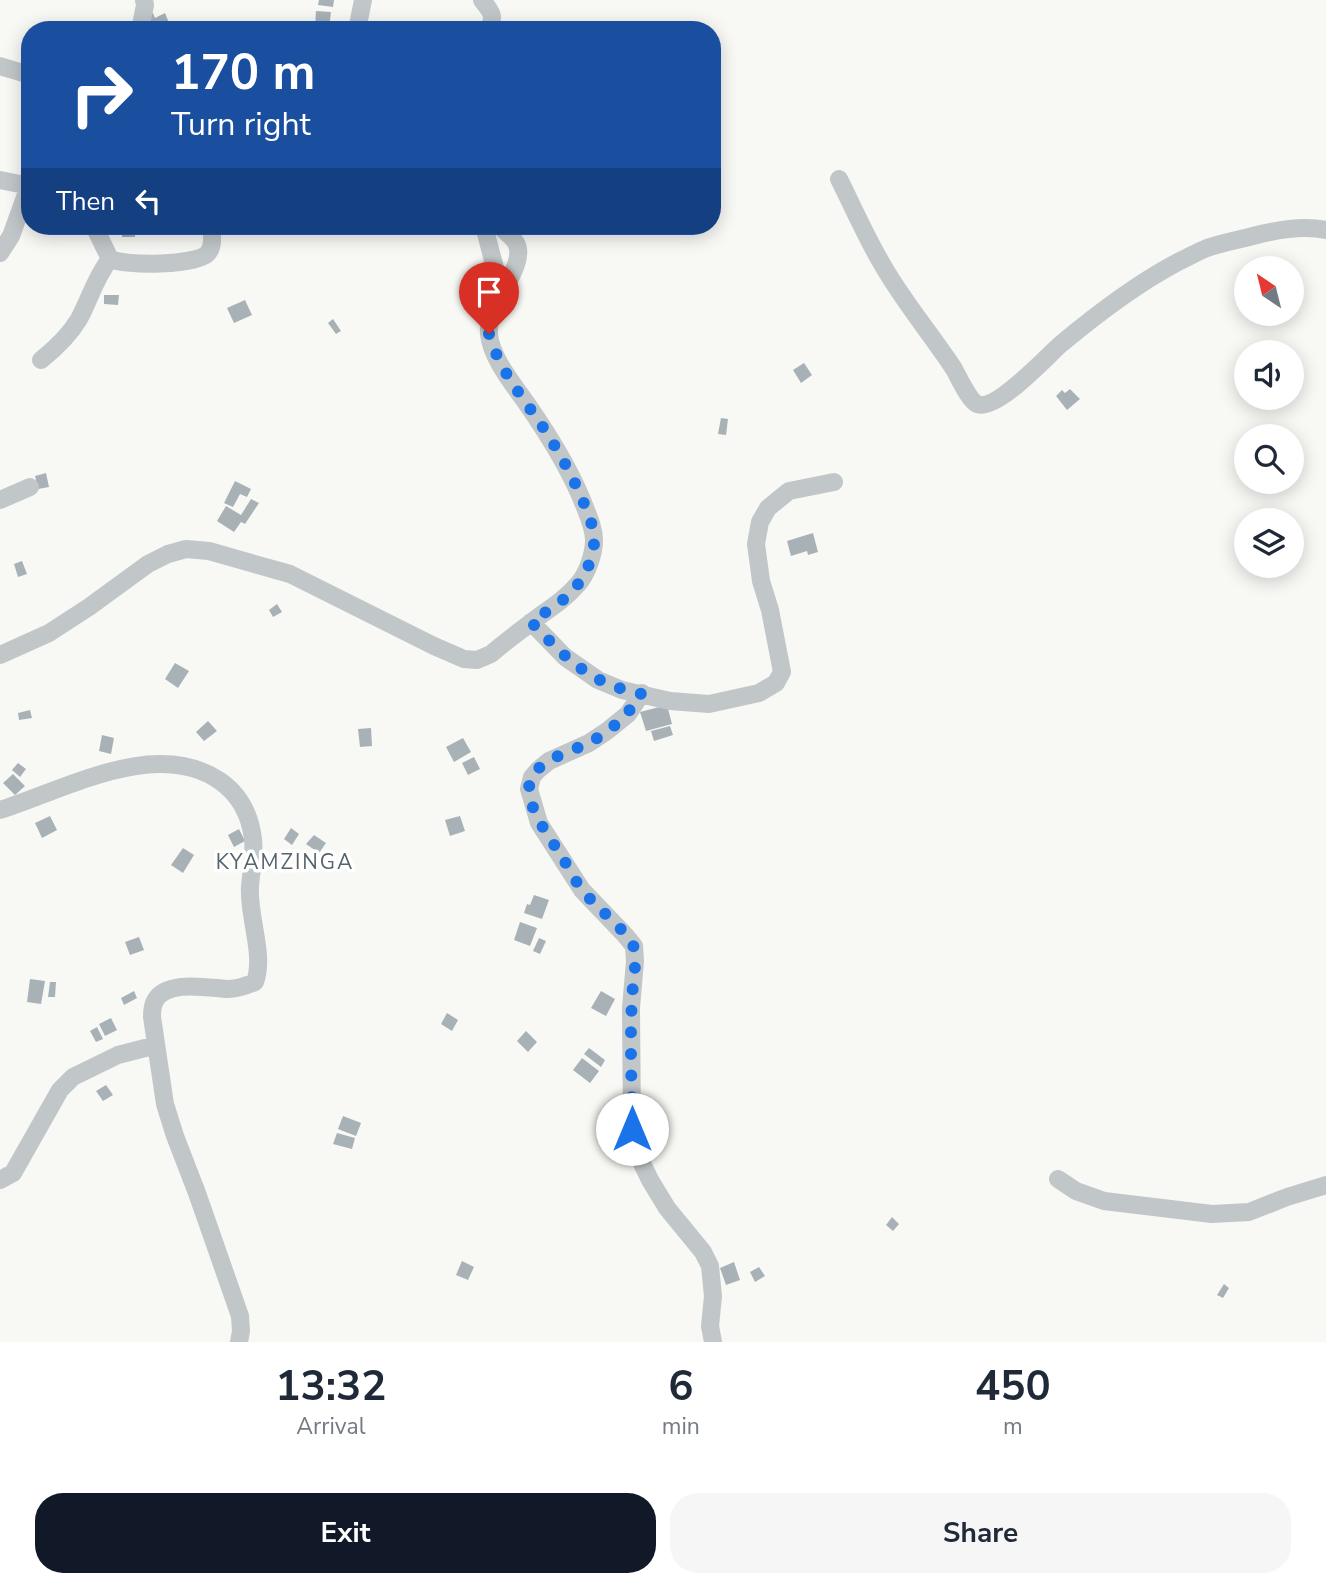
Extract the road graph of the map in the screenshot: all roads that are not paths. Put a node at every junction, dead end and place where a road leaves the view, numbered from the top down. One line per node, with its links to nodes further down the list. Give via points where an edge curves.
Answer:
1 (144, 0): 4 (street)
2 (363, 0): 5 (street)
3 (482, 0): 6 (street)
4 (142, 21)
5 (359, 21)
6 (491, 21)
7 (0, 66): 8 (street)
8 (21, 72)
9 (839, 179): 13 (street, via 882,265 979,405 994,402 1100,314 1181,261 1265,233)
10 (0, 180): 11 (street)
11 (21, 184)
12 (21, 210): 18 (street)
13 (1326, 230)
14 (98, 235): 19 (street)
15 (212, 235): 19 (street, via 209,251 201,257 162,264)
16 (486, 235): 20 (street)
17 (509, 235): 20 (street, via 519,251)
18 (0, 253)
19 (110, 260): 21 (street, via 62,343)
20 (503, 290): 25 (street, via 490,323 493,348 549,436 593,527 591,559 580,582)
21 (41, 360)
22 (834, 482): 27 (street, via 789,491 768,508 760,522 756,544 761,581 782,672 776,683 759,693 709,704)
23 (30, 487): 24 (street)
24 (0, 500)
25 (531, 622): 26 (street, via 491,653 477,660 464,659 290,574 209,551 186,550 148,564 49,632); 27 (street, via 565,657 598,680)
26 (0, 654)
27 (642, 694): 34 (street, via 628,714 607,731 538,769 529,789 539,823 582,890 634,946 632,1129 636,1151 667,1208 710,1266)
28 (0, 810): 29 (street, via 106,772 173,764 195,767 240,799 253,839 250,900 258,975 244,987 183,987 159,995 152,1017)
29 (156, 1047): 31 (street, via 118,1055 73,1077 60,1090 13,1173); 33 (street, via 165,1104 240,1316)
30 (1058, 1179): 32 (street, via 1104,1201 1212,1214 1249,1212)
31 (0, 1180)
32 (1326, 1185)
33 (239, 1342)
34 (713, 1342)

